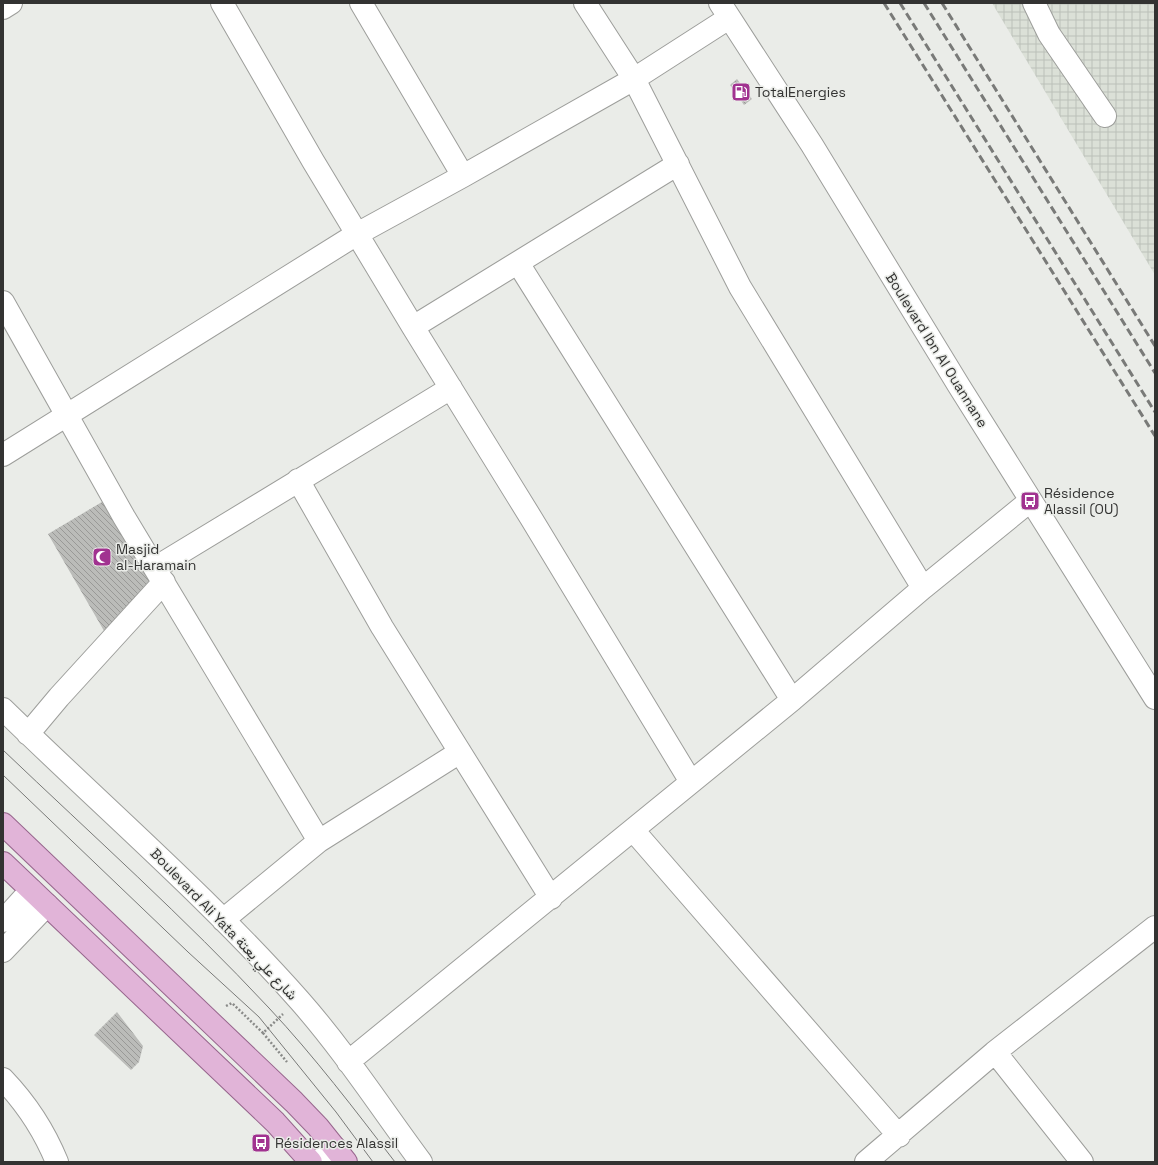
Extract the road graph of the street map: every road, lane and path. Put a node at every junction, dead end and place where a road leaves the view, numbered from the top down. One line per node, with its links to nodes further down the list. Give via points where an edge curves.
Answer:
1 (11, 3): 6 (street)
2 (222, 3): 12 (street)
3 (361, 3): 11 (street)
4 (584, 3): 8 (street)
5 (1034, 3): 9 (street, via 1049,34)
6 (3, 8)
7 (724, 10): 8 (street); 20 (street, Boulevard Ibn Al Ouannane, via 812,145)
8 (634, 79): 10 (street); 11 (street)
9 (1105, 116)
10 (678, 164): 13 (street); 22 (street, via 740,287)
11 (463, 176): 12 (street)
12 (357, 234): 15 (street); 17 (street)
13 (518, 263): 15 (street); 24 (street)
14 (3, 302): 17 (street)
15 (413, 327): 16 (street)
16 (451, 388): 19 (street); 28 (street)
17 (66, 414): 18 (street); 21 (street)
18 (3, 455)
19 (298, 480): 21 (street); 27 (street, via 382,627)
20 (1030, 501): 22 (street); 23 (street, Boulevard Ibn Al Ouannane)
21 (160, 575): 26 (street); 31 (street)
22 (923, 588): 24 (street)
23 (1155, 698)
24 (792, 700): 28 (street)
25 (3, 709): 26 (street, Boulevard Ali Yata شارع علي يعتة)
26 (28, 734): 36 (street, Boulevard Ali Yata شارع علي يعتة)
27 (460, 752): 31 (street); 34 (street)
28 (691, 782): 30 (street)
29 (3, 824): 46 (main road, via 294,1102)
30 (633, 830): 34 (street); 45 (street)
31 (319, 841): 36 (street)
32 (3, 863): 33 (main road)
33 (31, 890): 35 (main road); 37 (street)
34 (551, 898): 43 (street)
35 (47, 905): 39 (street); 48 (main road, via 275,1122)
36 (223, 920): 40 (street, Boulevard Ali Yata شارع علي يعتة)
37 (3, 921)
38 (1155, 927): 42 (street)
39 (3, 951)
40 (299, 1000): 41 (path, via 263,1033 232,1003 225,1006); 43 (street, Boulevard Ali Yata شارع علي يعتة)
41 (230, 1012)
42 (995, 1052): 45 (street); 52 (street)
43 (348, 1062): 50 (street, Boulevard Ali Yata شارع علي يعتة)
44 (3, 1079): 47 (street, via 33,1116 51,1146)
45 (898, 1136): 51 (street)
46 (341, 1155): 49 (street)
47 (57, 1162)
48 (311, 1162)
49 (318, 1162)
50 (421, 1162)
51 (866, 1162)
52 (1082, 1162)

